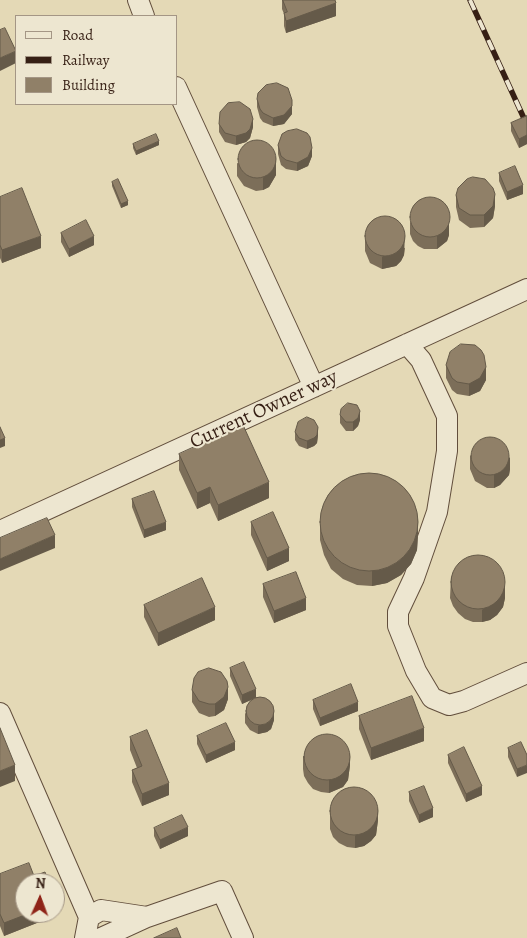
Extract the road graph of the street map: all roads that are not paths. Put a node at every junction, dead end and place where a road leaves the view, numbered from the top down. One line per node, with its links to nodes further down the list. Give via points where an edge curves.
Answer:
1 (138, 0): 2 (street)
2 (144, 15)
3 (178, 90): 6 (street)
4 (527, 289): 5 (street, Current Owner way)
5 (407, 344): 6 (street, Current Owner way); 8 (street, via 421,360 447,416 447,451 437,512 414,578 398,612 398,626 416,671 432,698 449,705)
6 (314, 387): 7 (street, Current Owner way)
7 (0, 531)
8 (527, 673)
9 (0, 713): 10 (street)
10 (89, 917): 11 (street, via 101,910); 12 (street)
11 (147, 917): 13 (street); 14 (street, via 222,891)
12 (85, 938)
13 (101, 938)
14 (243, 938)

